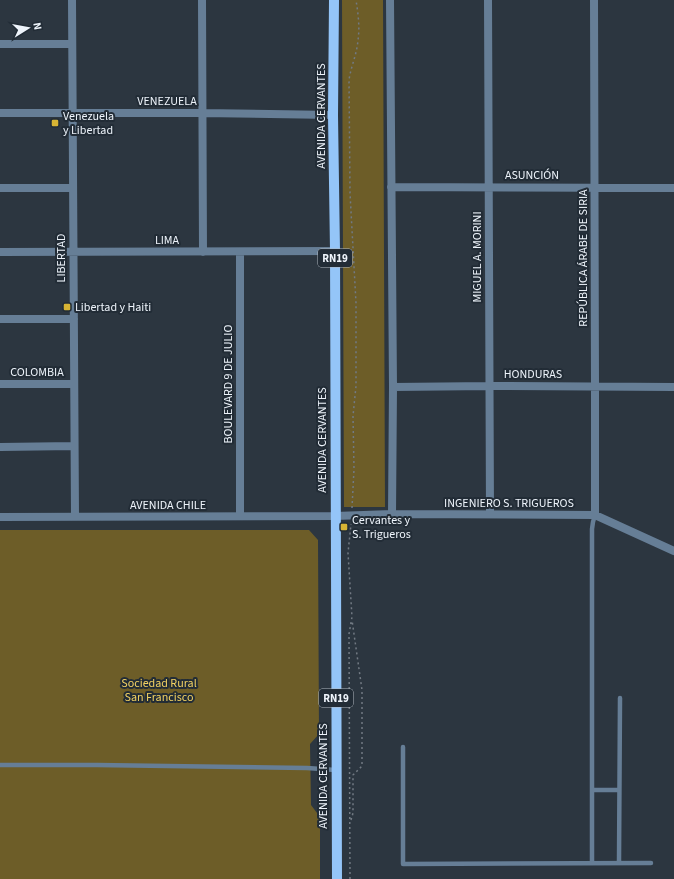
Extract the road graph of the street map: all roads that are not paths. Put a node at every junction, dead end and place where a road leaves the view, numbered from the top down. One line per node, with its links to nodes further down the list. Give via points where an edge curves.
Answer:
1 (72, 0): 8 (street, LIBERTAD)
2 (202, 0): 11 (street)
3 (334, 0): 12 (main road, AVENIDA CERVANTES / RN19)
4 (390, 0): 13 (street)
5 (488, 0): 14 (street, MIGUEL A. MORINI)
6 (594, 0): 15 (street, REPÚBLICA ÁRABE DE SIRIA)
7 (0, 44): 8 (street)
8 (72, 44): 10 (street, LIBERTAD)
9 (0, 113): 10 (street, VENEZUELA)
10 (72, 113): 11 (street, VENEZUELA); 17 (street, LIBERTAD)
11 (202, 113): 12 (street, VENEZUELA); 22 (street)
12 (333, 115): 19 (main road, AVENIDA CERVANTES / RN19)
13 (391, 187): 14 (street, ASUNCIÓN); 29 (street)
14 (488, 187): 15 (street, ASUNCIÓN); 28 (street, MIGUEL A. MORINI)
15 (595, 187): 18 (street, ASUNCIÓN); 30 (street, REPÚBLICA ÁRABE DE SIRIA)
16 (0, 188): 17 (street)
17 (73, 188): 21 (street, LIBERTAD)
18 (674, 188)
19 (335, 251): 23 (street, LIMA); 38 (main road, AVENIDA CERVANTES / RN19)
20 (0, 252): 21 (street, LIMA)
21 (73, 252): 22 (street, LIMA); 25 (street, LIBERTAD)
22 (203, 252): 23 (street, LIMA)
23 (240, 252): 37 (street, BOULEVARD 9 DE JULIO)
24 (0, 319): 25 (street)
25 (74, 319): 27 (street, LIBERTAD)
26 (0, 384): 27 (street, COLOMBIA)
27 (74, 384): 32 (street, LIBERTAD)
28 (490, 386): 29 (street, HONDURAS); 30 (street, HONDURAS); 35 (street, MIGUEL A. MORINI)
29 (393, 387): 34 (street)
30 (595, 387): 31 (street, HONDURAS); 36 (street, REPÚBLICA ÁRABE DE SIRIA)
31 (674, 387)
32 (74, 446): 33 (street); 40 (street, LIBERTAD)
33 (0, 447)
34 (392, 514): 35 (street, INGENIERO S. TRIGUEROS); 38 (street, INGENIERO S. TRIGUEROS)
35 (490, 514): 36 (street, INGENIERO S. TRIGUEROS)
36 (595, 515): 41 (street, INGENIERO S. TRIGUEROS); 46 (lane, via 592,522)
37 (240, 516): 38 (street, AVENIDA CHILE); 40 (street, AVENIDA CHILE)
38 (335, 516): 45 (main road, AVENIDA CERVANTES / RN19)
39 (0, 517): 40 (street, AVENIDA CHILE)
40 (74, 517)
41 (674, 551)
42 (620, 698): 47 (lane)
43 (403, 747): 48 (lane, via 403,864)
44 (0, 766): 45 (lane, via 97,765)
45 (336, 770): 51 (main road, AVENIDA CERVANTES / RN19)
46 (592, 790): 47 (lane); 48 (lane)
47 (619, 790): 49 (lane)
48 (592, 863): 49 (lane)
49 (619, 863): 50 (lane)
50 (651, 863)
51 (337, 879)

